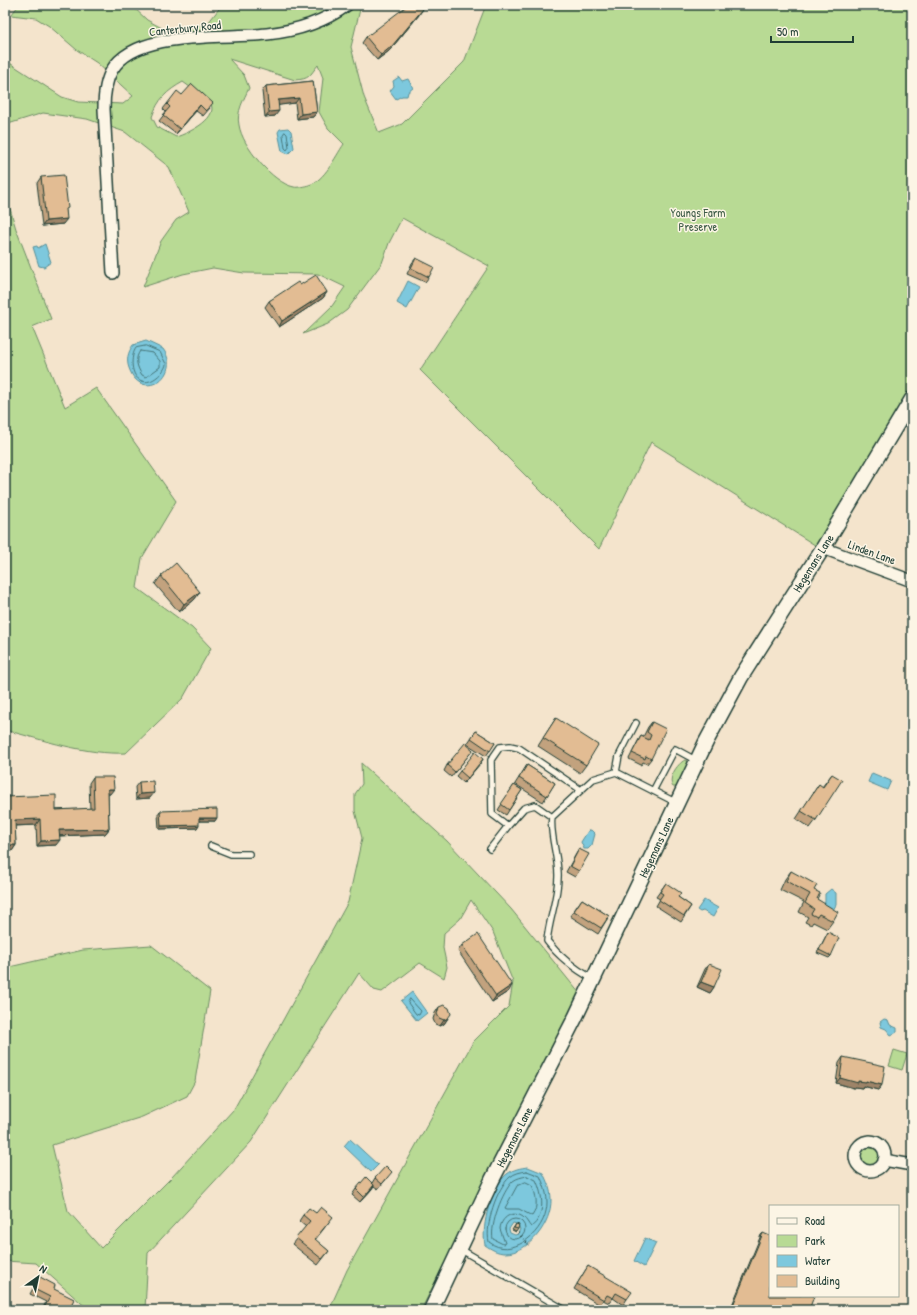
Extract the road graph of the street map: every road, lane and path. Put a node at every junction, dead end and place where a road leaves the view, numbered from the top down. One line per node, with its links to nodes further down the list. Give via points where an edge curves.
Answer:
1 (347, 5): 2 (street, Canterbury Road, via 294,30 170,41 145,46 119,61 111,71 104,93)
2 (113, 273)
3 (912, 399): 4 (street, Hegemans Lane)
4 (823, 548): 5 (street, Linden Lane); 7 (street, Hegemans Lane, via 741,678)
5 (912, 581)
6 (636, 723): 8 (lane, via 619,756)
7 (697, 761): 10 (lane, via 675,749); 11 (street, Hegemans Lane)
8 (616, 772): 9 (lane, via 593,779); 10 (lane)
9 (581, 790): 12 (lane); 13 (lane, via 519,748 500,747 491,760 492,814)
10 (654, 791): 11 (lane)
11 (677, 803): 17 (street, Hegemans Lane)
12 (552, 817): 13 (lane, via 535,805 524,808); 17 (lane, via 558,878 548,922 547,941 557,955)
13 (508, 826): 15 (lane)
14 (211, 846): 16 (lane, via 231,854)
15 (490, 849)
16 (249, 854)
17 (593, 980): 22 (street, Hegemans Lane)
18 (884, 1160): 19 (street)
19 (912, 1165)
20 (518, 1233): 21 (path)
21 (529, 1245)
22 (460, 1249): 23 (street, Hegemans Lane); 24 (lane)
23 (431, 1310)
24 (565, 1310)

